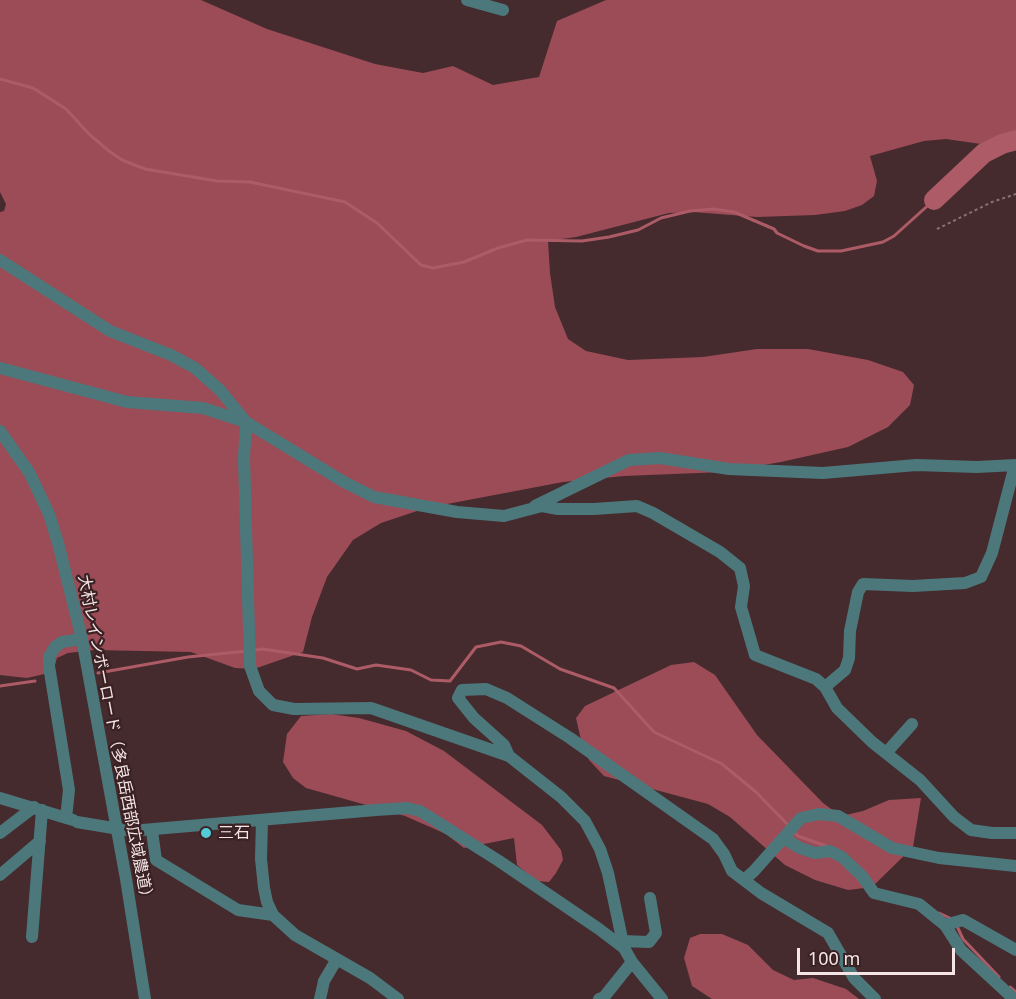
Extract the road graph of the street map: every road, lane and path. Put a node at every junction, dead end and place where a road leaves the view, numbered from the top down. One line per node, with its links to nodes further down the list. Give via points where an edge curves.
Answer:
1 (467, 0): 2 (street)
2 (503, 10)
3 (1016, 194): 4 (path, via 992,201)
4 (937, 229)
5 (0, 260): 7 (street, via 110,331 195,368 220,390)
6 (0, 368): 7 (street, via 127,402 203,408)
7 (246, 422): 10 (street, via 374,497 457,512 504,516); 15 (street, via 250,666 259,691 273,705 294,709 371,708)
8 (0, 430): 11 (street, 大村レインボーロード（多良岳西部広域農道）, via 29,472 49,514)
9 (1015, 465): 10 (street, via 916,465 824,473 729,469 660,458 629,460); 12 (street, via 992,553 981,577 965,583 863,584 850,631 849,658 844,670)
10 (526, 510): 12 (street, via 542,506 637,506 720,552 740,568 744,586 741,607 755,655 816,679)
11 (82, 639): 18 (street, via 62,642 49,657); 36 (street, 大村レインボーロード（多良岳西部広域農道）)
12 (825, 687): 14 (street, via 837,708)
13 (912, 724): 14 (street)
14 (886, 753): 22 (street, via 971,830)
15 (509, 756): 27 (street, via 504,745 458,698 462,690 486,689 507,698 570,738 713,839 732,871); 32 (street, via 585,821 608,873)
16 (0, 798): 17 (street)
17 (38, 809): 18 (street); 21 (street); 24 (street)
18 (72, 820): 20 (street, bridge)
19 (262, 820): 20 (street); 29 (street, via 264,888); 32 (street, via 397,809 420,811)
20 (152, 831): 29 (street, via 156,860 238,910)
21 (0, 833)
22 (1016, 833)
23 (785, 837): 25 (street, via 801,818 819,814 838,816 892,848 939,858); 27 (street); 30 (street, via 815,853 830,850 854,866 874,893 919,904)
24 (40, 842): 26 (street); 31 (street)
25 (1016, 866)
26 (0, 875)
27 (744, 880): 41 (street, via 828,933 854,978)
28 (650, 898): 32 (street, via 656,933 649,942)
29 (273, 915): 34 (street, via 295,935)
30 (947, 924): 33 (street, via 963,920); 42 (street, via 961,950)
31 (32, 937)
32 (623, 944): 35 (street)
33 (1016, 950)
34 (337, 959): 37 (street, via 324,981); 38 (street)
35 (632, 962): 39 (street); 40 (street)
36 (145, 999)
37 (320, 999)
38 (398, 999)
39 (599, 999)
40 (662, 999)
41 (875, 999)
42 (1014, 999)

